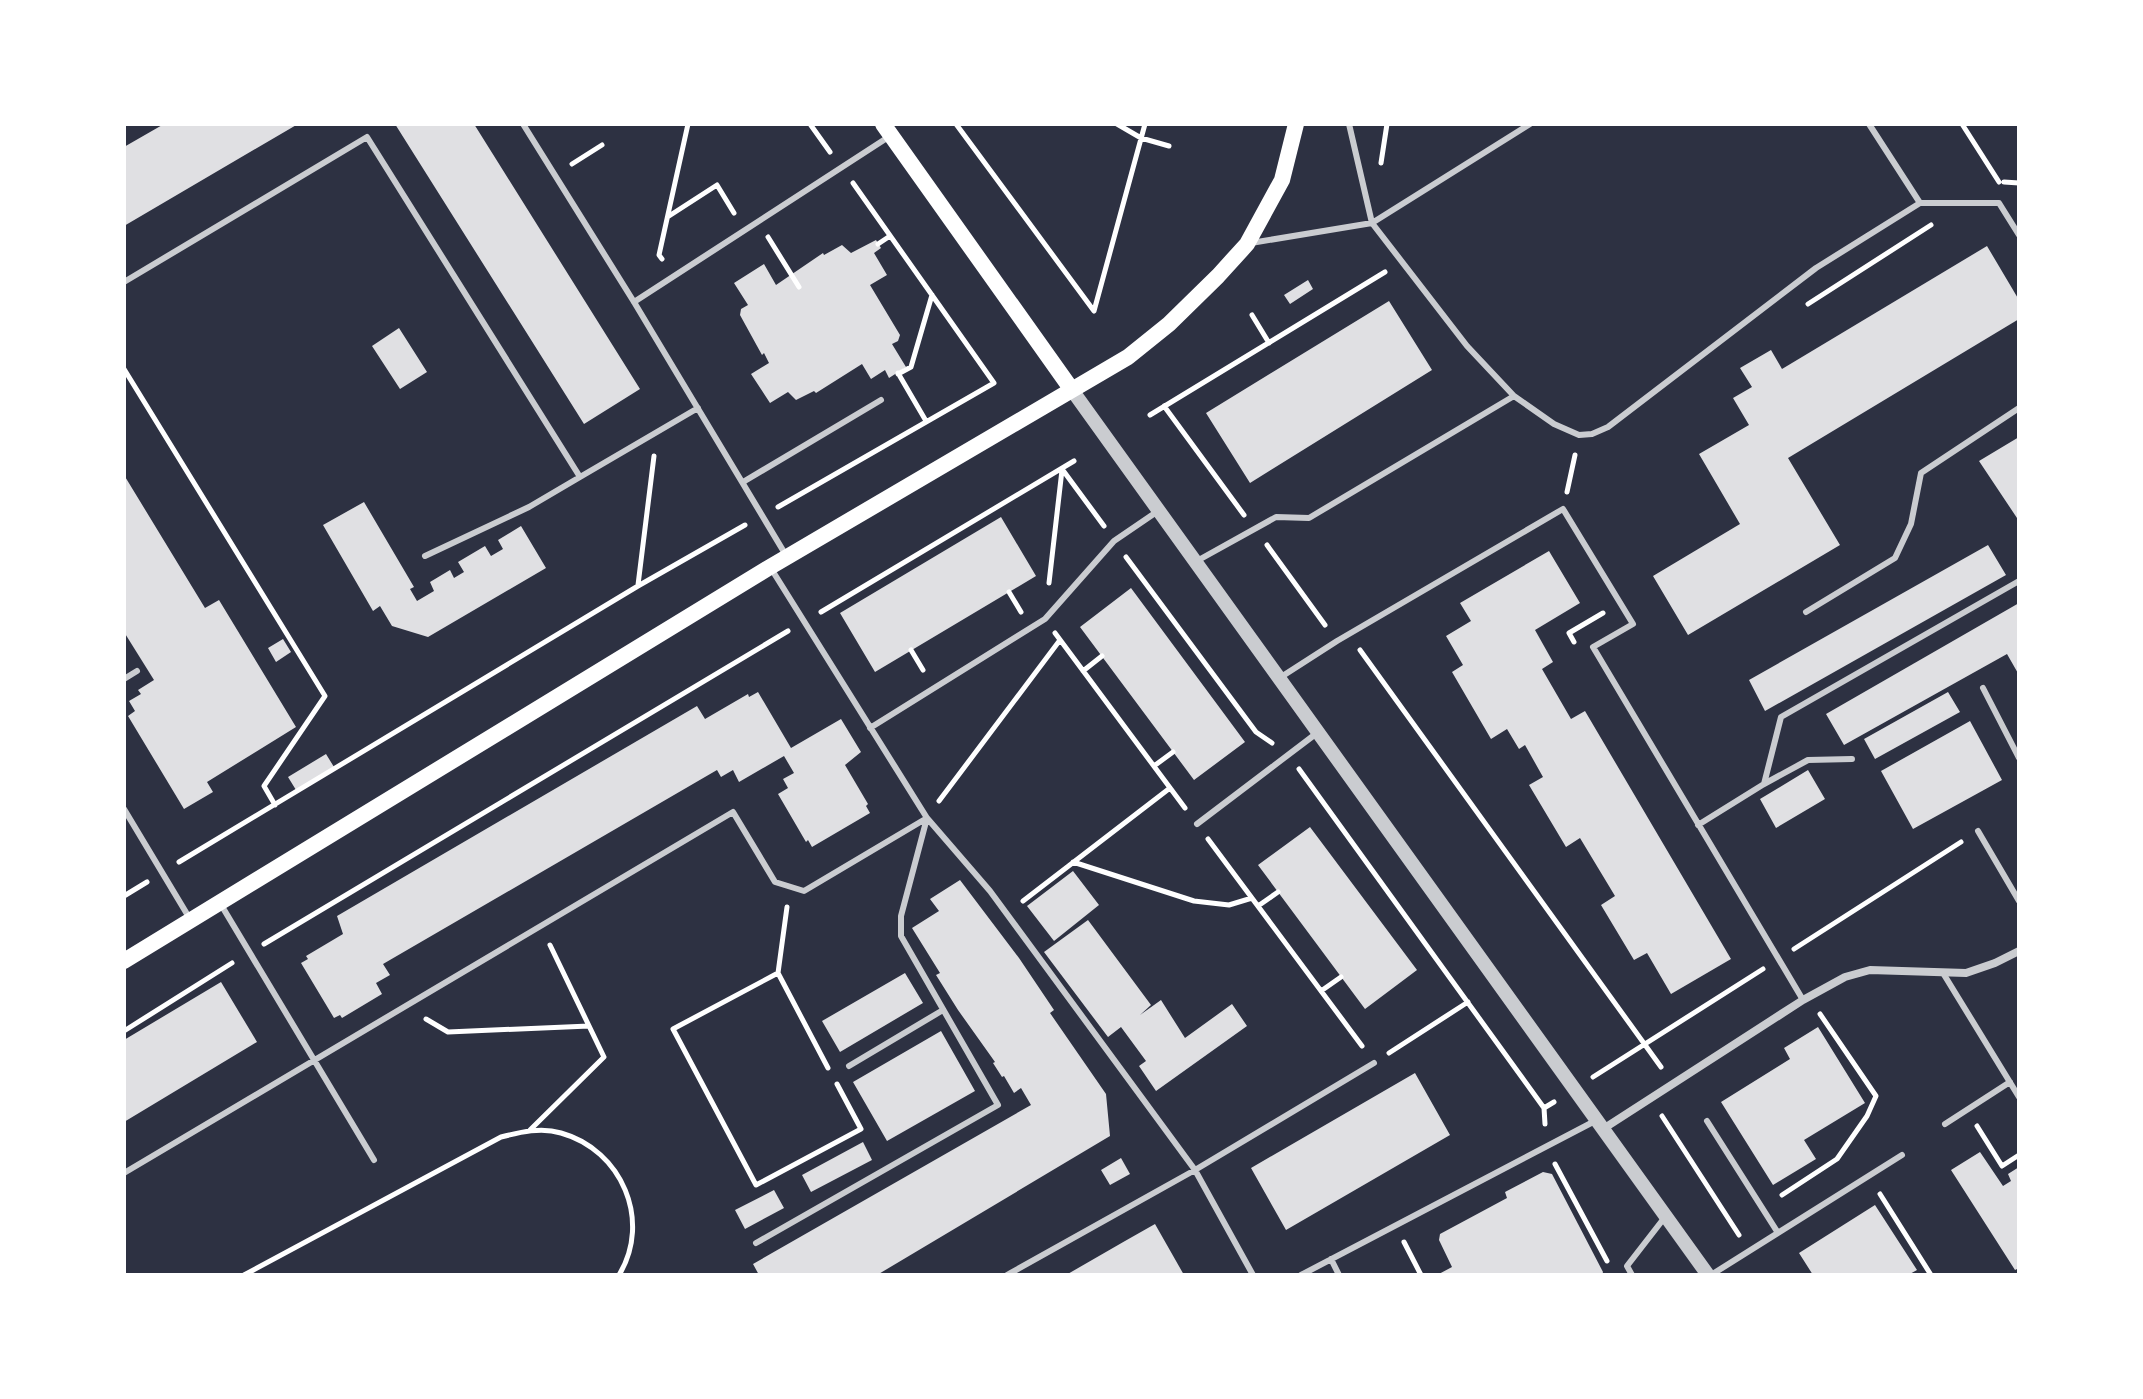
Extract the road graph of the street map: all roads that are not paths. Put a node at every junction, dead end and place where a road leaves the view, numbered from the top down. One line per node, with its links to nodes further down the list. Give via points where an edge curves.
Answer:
1 (523, 124): 12 (lane)
2 (1296, 124): 10 (main road, via 1282,180)
3 (1349, 124): 8 (lane)
4 (1530, 124): 8 (lane)
5 (1869, 124): 7 (lane)
6 (887, 130): 12 (lane, via 841,167); 13 (main road)
7 (1920, 203): 9 (lane, via 1999,203); 14 (lane, via 1816,268 1608,427 1579,435)
8 (1372, 223): 10 (lane); 14 (lane, via 1467,346)
9 (2019, 235)
10 (1247, 244): 13 (main road, via 1149,341)
11 (124, 282): 18 (lane, via 367,137)
12 (634, 302): 16 (lane)
13 (1072, 390): 20 (street); 22 (main road)
14 (1514, 396): 23 (lane, via 1309,518 1276,517)
15 (881, 400): 19 (lane)
16 (698, 408): 18 (lane); 19 (lane)
17 (2019, 408): 26 (lane, via 1921,473 1911,524 1895,558)
18 (580, 477): 21 (lane)
19 (743, 482): 22 (lane)
20 (1158, 511): 23 (street); 31 (lane, via 1114,541 1045,619)
21 (425, 556)
22 (787, 557): 24 (main road)
23 (1195, 562): 29 (street)
24 (770, 567): 31 (lane); 42 (main road)
25 (2019, 581): 35 (lane, via 1781,717)
26 (1806, 612)
27 (137, 671): 28 (lane)
28 (124, 679)
29 (1278, 679): 32 (street); 39 (lane, via 1563,509 1633,624 1593,647)
30 (1983, 688): 33 (lane)
31 (870, 728): 37 (lane)
32 (1317, 733): 38 (lane); 56 (street)
33 (2019, 758)
34 (1852, 759): 35 (lane, via 1808,760)
35 (1764, 784): 39 (lane)
36 (124, 809): 43 (lane)
37 (927, 818): 48 (lane, via 901,916 901,936); 49 (lane, via 804,891 775,882 733,812); 59 (lane, via 1006,914)
38 (1197, 824)
39 (1698, 825): 47 (lane)
40 (1978, 831): 41 (lane)
41 (2019, 901)
42 (219, 903): 43 (main road); 49 (lane)
43 (191, 920): 45 (main road)
44 (2019, 951): 46 (street, via 1966,973)
45 (124, 961)
46 (1943, 973): 47 (street, via 1870,970); 52 (lane)
47 (1803, 1000): 56 (street)
48 (943, 1010): 51 (lane); 63 (lane, via 998,1105)
49 (314, 1060): 58 (lane); 60 (lane)
50 (1374, 1063): 59 (lane)
51 (849, 1066)
52 (2010, 1082): 53 (lane); 55 (lane)
53 (2019, 1097)
54 (1707, 1121): 62 (lane)
55 (1945, 1124)
56 (1599, 1125): 61 (street); 64 (lane, via 1546,1147)
57 (1902, 1155): 62 (lane)
58 (374, 1160)
59 (1195, 1170): 65 (lane); 66 (lane)
60 (124, 1173)
61 (1666, 1216): 69 (lane, via 1627,1266); 70 (street)
62 (1778, 1233): 70 (lane)
63 (756, 1243)
64 (1331, 1259): 67 (lane); 68 (lane)
65 (1007, 1275)
66 (1253, 1275)
67 (1301, 1275)
68 (1339, 1275)
69 (1632, 1275)
70 (1710, 1275)

